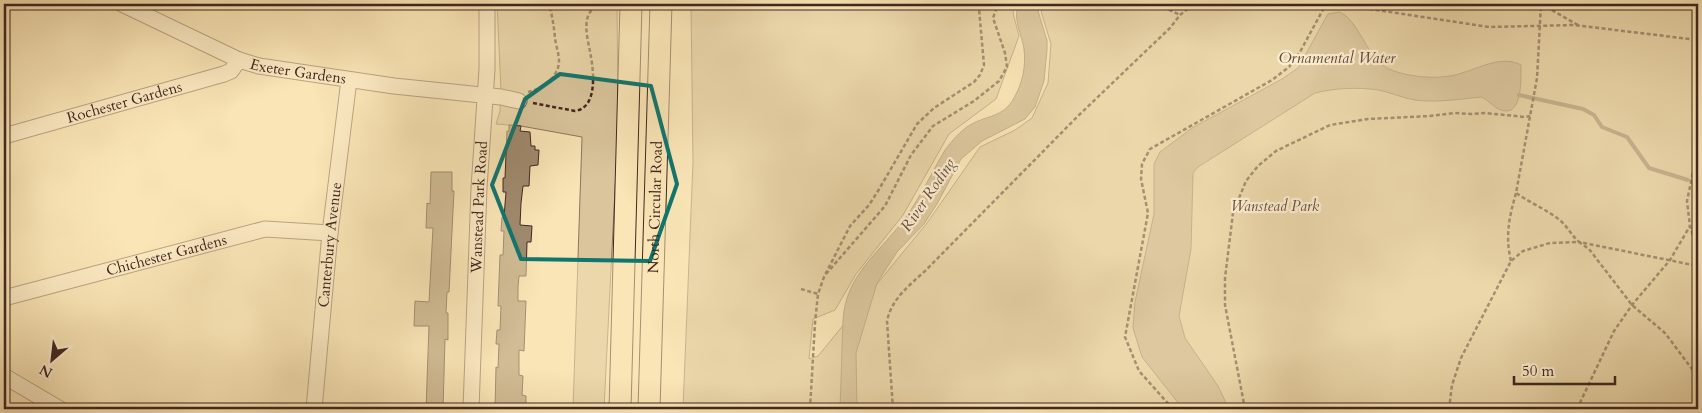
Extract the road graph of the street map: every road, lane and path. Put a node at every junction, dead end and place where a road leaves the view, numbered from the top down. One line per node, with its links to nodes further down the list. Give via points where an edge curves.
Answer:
1 (122, 4): 17 (street, Exeter Gardens)
2 (487, 4): 20 (street, Wanstead Park Road)
3 (549, 4): 19 (path, via 558,68 549,81)
4 (599, 4): 21 (path, via 587,16 586,38 592,84 591,98 586,106 582,110 566,110)
5 (631, 4): 45 (highway, North Circular Road)
6 (662, 4): 46 (highway, North Circular Road)
7 (977, 4): 35 (path, via 984,64 980,75 917,124 869,205 850,226)
8 (998, 4): 35 (path, via 993,18 1007,67 999,81 974,101 932,126 911,155 885,206)
9 (1158, 4): 13 (path)
10 (1194, 4): 13 (path)
11 (1326, 4): 49 (path, via 1289,66 1272,80 1150,149 1142,164 1141,179 1148,213 1126,337 1139,371)
12 (1337, 4): 15 (path, via 1489,27)
13 (1180, 15): 48 (path, via 900,294 889,311 887,321)
14 (1578, 25): 15 (path); 15 (path, via 1541,4); 16 (path)
15 (1541, 26): 22 (path)
16 (1698, 40)
17 (240, 60): 18 (street, Exeter Gardens, via 259,66); 23 (street, Rochester Gardens, via 224,74)
18 (350, 80): 20 (street, Exeter Gardens); 27 (street, Canterbury Avenue)
19 (535, 90)
20 (486, 96): 21 (street, Exeter Gardens); 44 (street, Wanstead Park Road, via 479,188)
21 (518, 101)
22 (1530, 116): 25 (path); 50 (path, via 1454,113 1330,125 1276,151 1258,166 1246,181 1233,213 1225,278 1225,305)
23 (4, 136)
24 (1698, 148): 26 (path, via 1687,201)
25 (1516, 193): 30 (path, via 1556,217); 33 (path, via 1507,227)
26 (1690, 226): 28 (path); 32 (path)
27 (330, 233): 38 (street, Chichester Gardens, via 266,229); 43 (street, Canterbury Avenue)
28 (1693, 237): 29 (path); 31 (path)
29 (1698, 241)
30 (1579, 242): 32 (path); 33 (path, via 1550,243 1523,250); 39 (path, via 1589,249)
31 (1698, 253)
32 (1670, 260): 34 (path); 39 (path)
33 (1511, 261): 51 (path, via 1461,358 1452,385)
34 (1698, 266)
35 (824, 277): 37 (path)
36 (801, 289): 37 (path)
37 (818, 294): 47 (path)
38 (4, 298)
39 (1632, 305): 41 (path, via 1665,333); 52 (path, via 1614,331)
40 (4, 376): 42 (street)
41 (1698, 377)
42 (60, 409)
43 (314, 409)
44 (471, 409)
45 (620, 409)
46 (648, 409)
47 (810, 409)
48 (893, 409)
49 (1173, 409)
50 (1245, 409)
51 (1449, 409)
52 (1577, 409)

